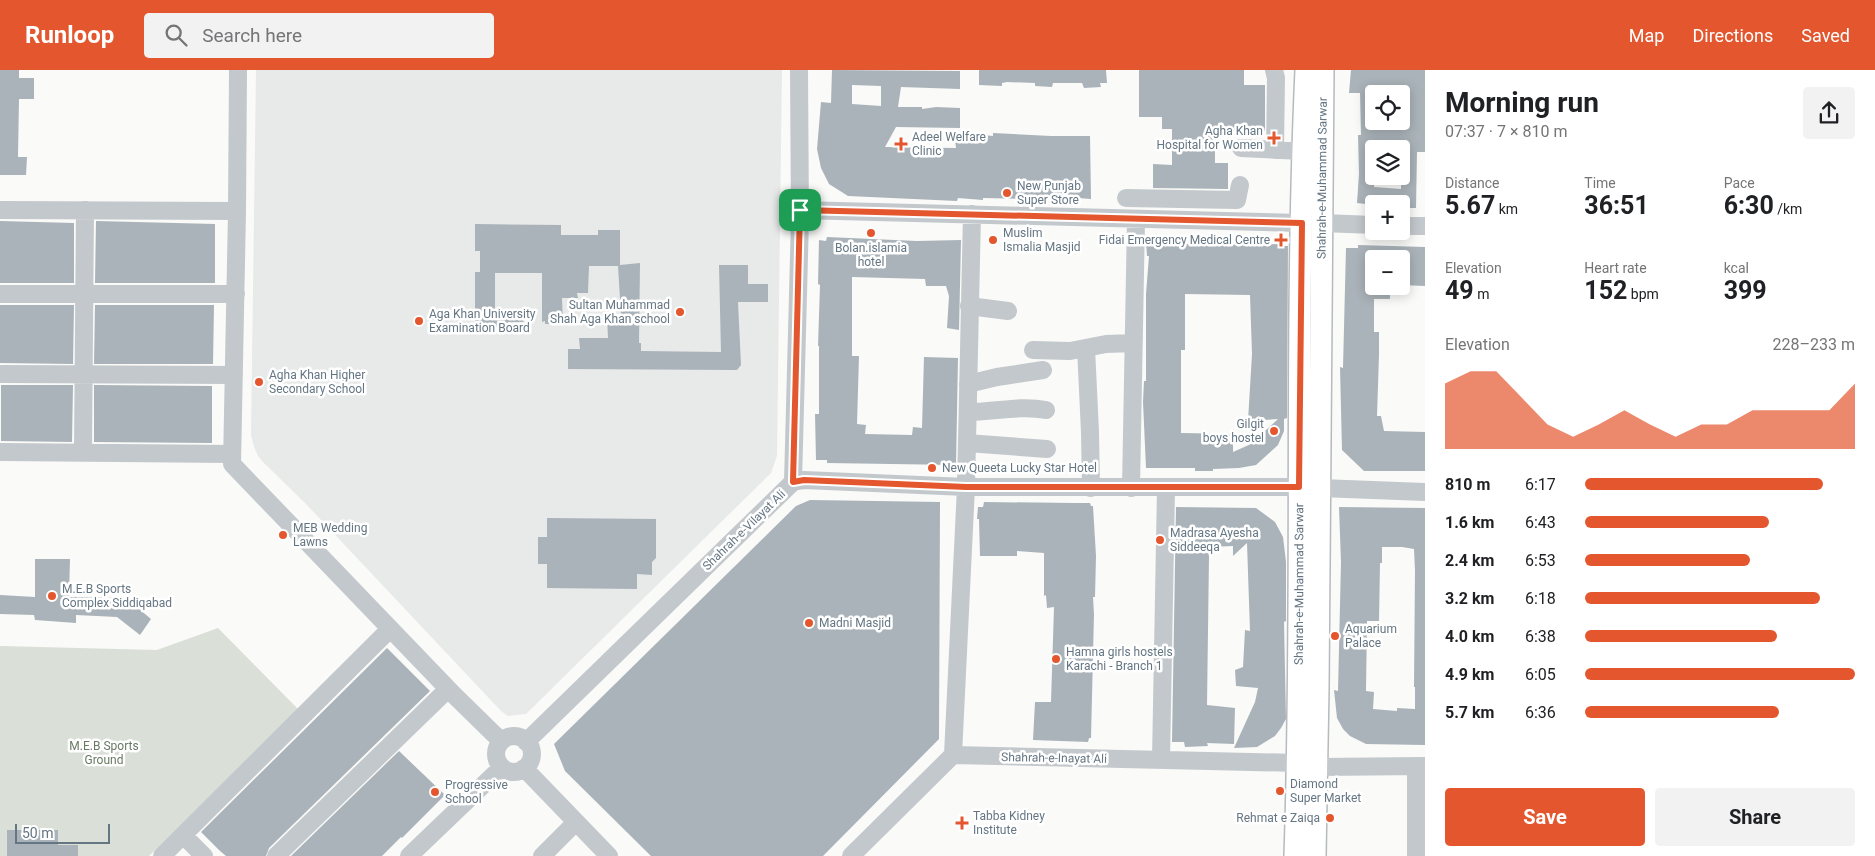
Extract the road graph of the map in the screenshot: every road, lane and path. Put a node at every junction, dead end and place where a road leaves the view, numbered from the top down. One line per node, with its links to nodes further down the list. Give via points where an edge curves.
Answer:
1 (238, 70): 14 (street)
2 (798, 70): 13 (street)
3 (1274, 70): 7 (street)
4 (1306, 70): 8 (main road, Shahrah-e-Muhammad Sarwar)
5 (1323, 70): 17 (main road, Shahrah-e-Muhammad Sarwar)
6 (1241, 148): 7 (street)
7 (1275, 150): 8 (street)
8 (1302, 151): 17 (main road, Shahrah-e-Muhammad Sarwar)
9 (1240, 185): 10 (street, via 1236,200)
10 (1126, 198)
11 (0, 210): 12 (street)
12 (85, 210): 14 (street); 22 (street)
13 (800, 210): 15 (street); 41 (street)
14 (237, 211): 23 (street)
15 (972, 214): 16 (street); 24 (street)
16 (1136, 219): 17 (street); 26 (street)
17 (1312, 223): 18 (street); 43 (main road, Shahrah-e-Muhammad Sarwar); 47 (main road, Shahrah-e-Muhammad Sarwar)
18 (1365, 225)
19 (1410, 226): 20 (street)
20 (1425, 226)
21 (0, 294): 22 (street)
22 (84, 294): 23 (street); 31 (street)
23 (236, 294): 32 (street)
24 (969, 306): 25 (street); 33 (street)
25 (1008, 311)
26 (1133, 343): 27 (street); 45 (street)
27 (1086, 348): 28 (street); 44 (street)
28 (1033, 350)
29 (1043, 370): 33 (street)
30 (0, 374): 31 (street)
31 (83, 374): 32 (street); 39 (street)
32 (234, 375): 40 (street)
33 (968, 384): 35 (street)
34 (1046, 410): 35 (street, via 1019,407)
35 (968, 412): 36 (street)
36 (967, 443): 37 (street); 42 (street)
37 (1047, 449)
38 (0, 452): 39 (street)
39 (83, 452): 40 (street)
40 (232, 454): 49 (street, via 232,464)
41 (793, 482): 42 (street, Shahrah-e-Vilayat Ali); 52 (street, Shahrah-e-Vilayat Ali)
42 (966, 487): 44 (street, Shahrah-e-Vilayat Ali); 53 (street)
43 (1299, 487): 46 (street, Shahrah-e-Vilayat Ali); 55 (main road, Shahrah-e-Muhammad Sarwar)
44 (1091, 488): 45 (street, Shahrah-e-Vilayat Ali)
45 (1131, 488): 46 (street, Shahrah-e-Vilayat Ali)
46 (1166, 488): 54 (street)
47 (1320, 488): 48 (street); 55 (main road, Shahrah-e-Muhammad Sarwar)
48 (1425, 492)
49 (390, 628): 50 (street); 60 (street)
50 (448, 688): 51 (street); 63 (street)
51 (501, 741): 52 (street, via 516,737); 57 (street, via 496,757)
52 (526, 742): 58 (street, via 530,746 531,758)
53 (953, 755): 54 (street, Shahrah-e-Inayat Ali); 67 (street)
54 (1161, 760): 55 (street, Shahrah-e-Inayat Ali)
55 (1308, 765): 56 (street, Shahrah-e-Inayat Ali); 68 (main road, Shahrah-e-Muhammad Sarwar); 69 (main road, Shahrah-e-Muhammad Sarwar)
56 (1421, 766): 70 (street)
57 (502, 767): 58 (street, via 513,772); 64 (street)
58 (524, 768): 59 (street)
59 (576, 822): 65 (street); 66 (street)
60 (184, 836): 61 (street); 62 (street)
61 (162, 856)
62 (204, 856)
63 (276, 856)
64 (409, 856)
65 (542, 856)
66 (609, 856)
67 (851, 856)
68 (1295, 856)
69 (1315, 856)
70 (1416, 856)

